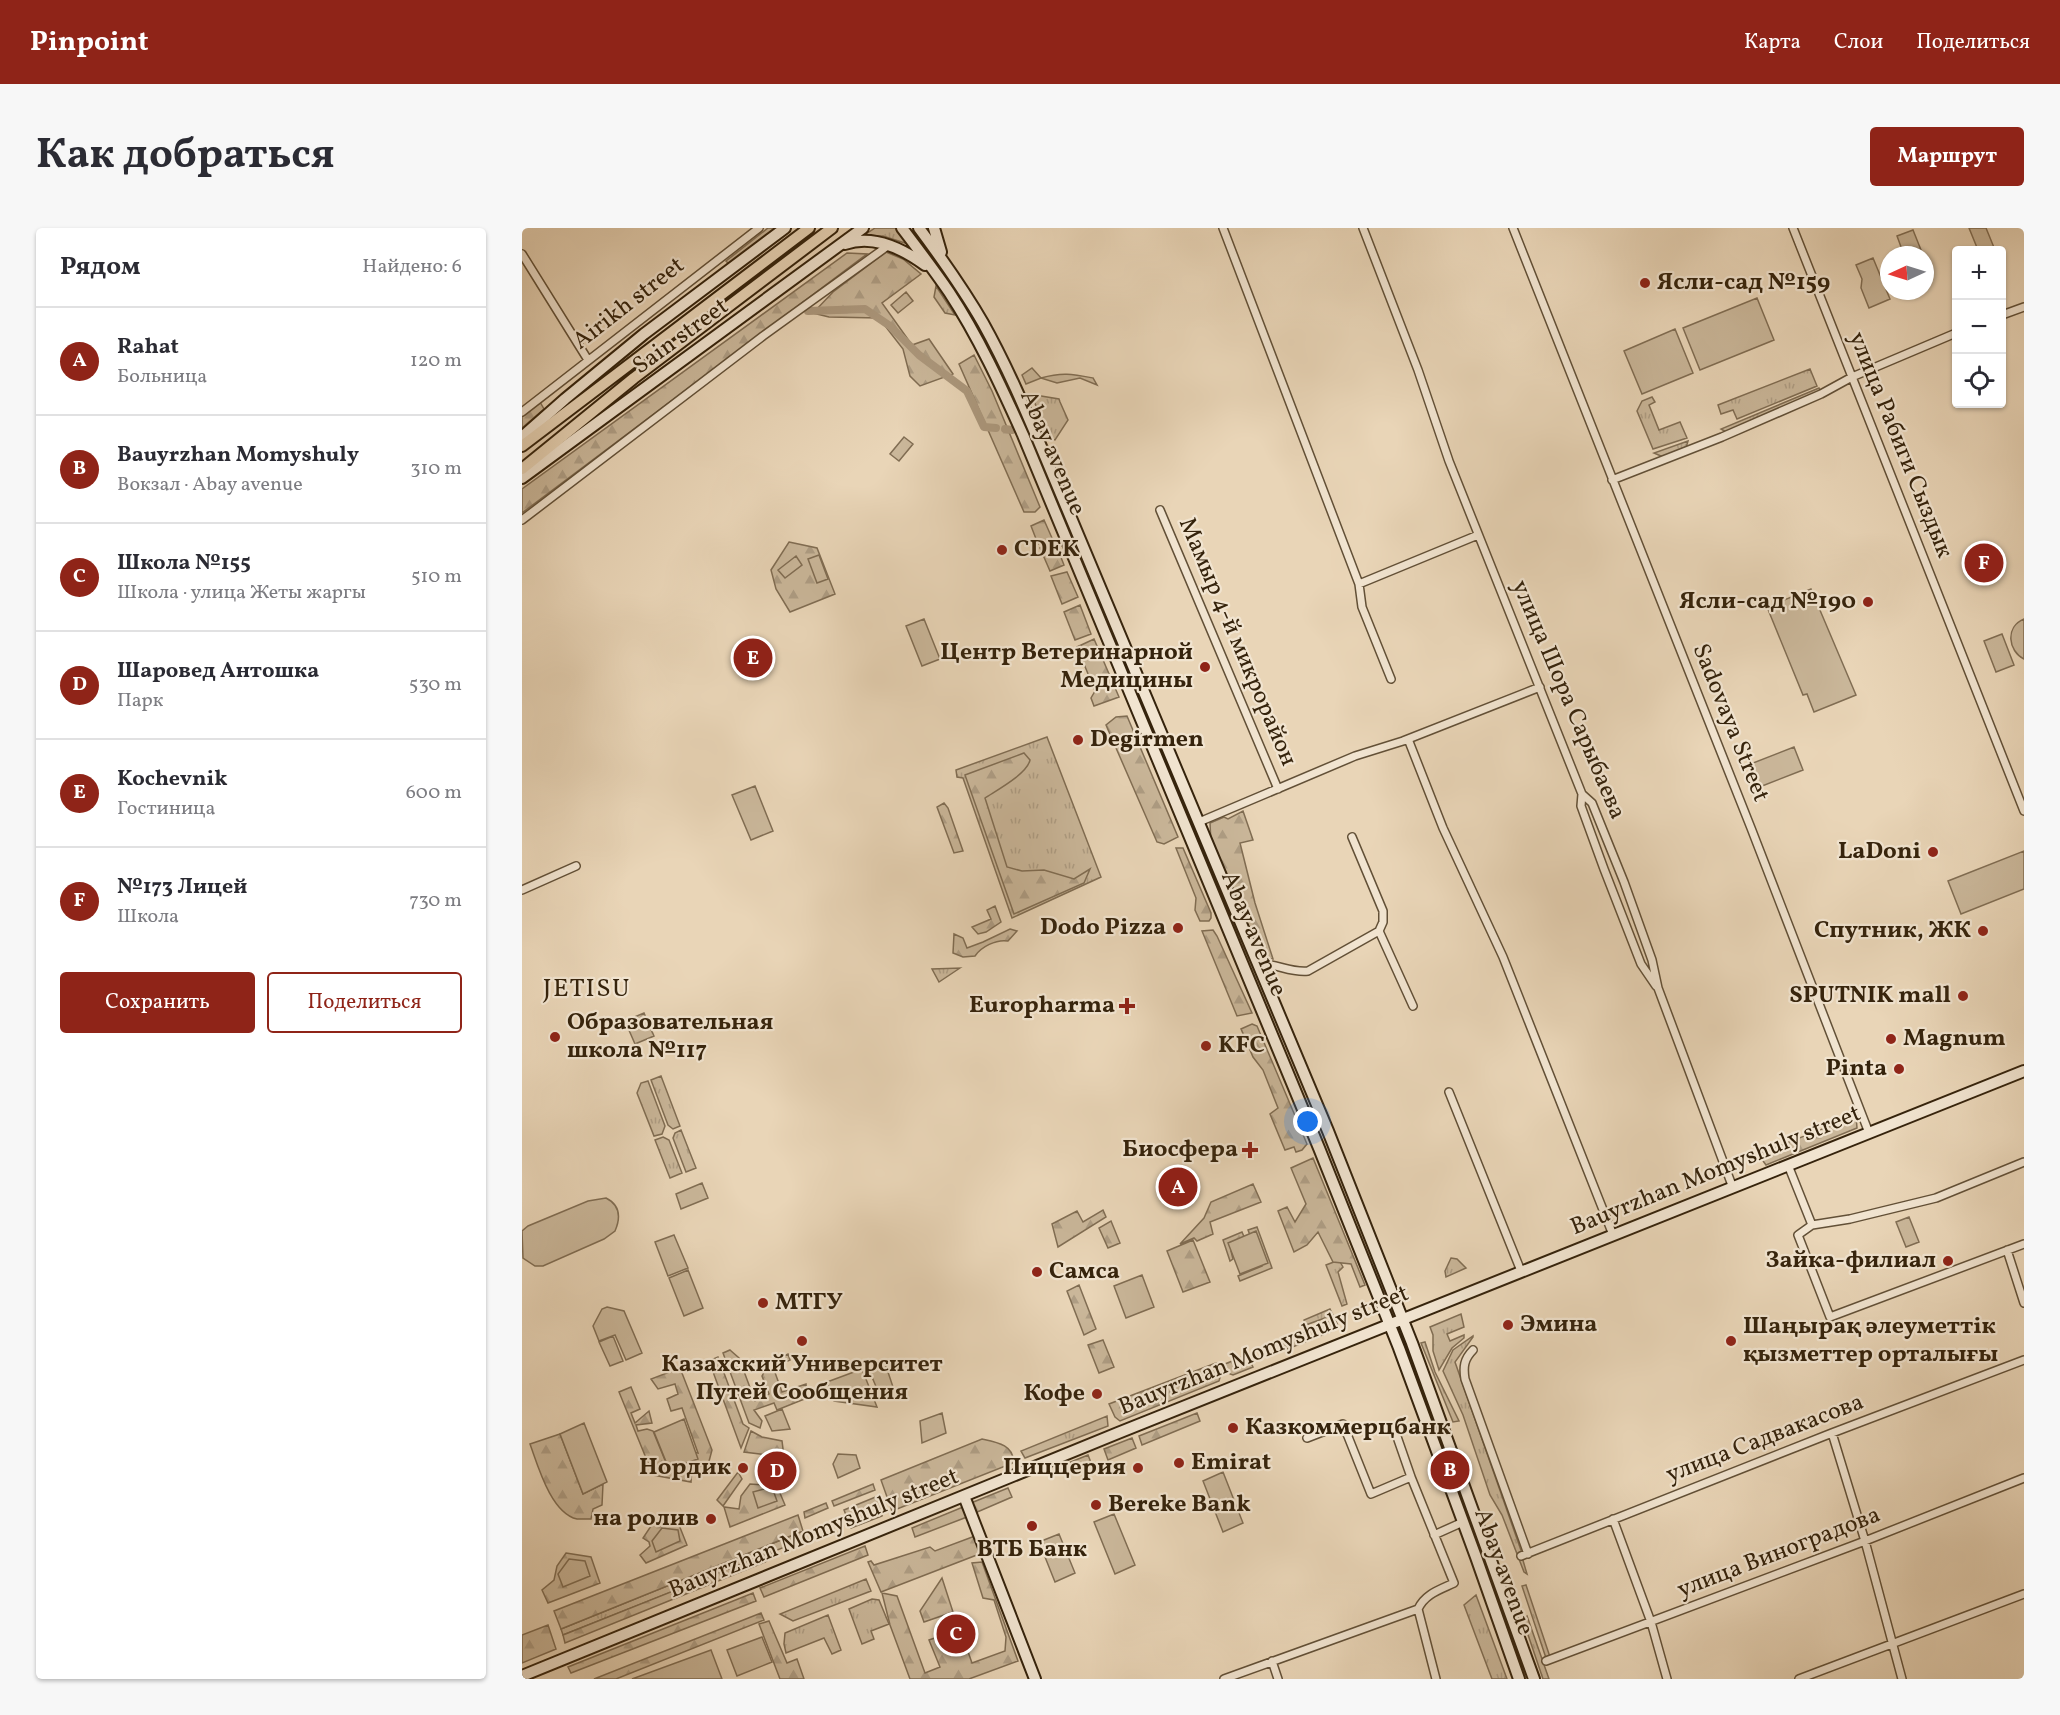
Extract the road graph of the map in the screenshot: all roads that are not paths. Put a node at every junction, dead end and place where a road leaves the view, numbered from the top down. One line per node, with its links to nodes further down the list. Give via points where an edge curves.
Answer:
1 (759, 228): 20 (street, Airikh street)
2 (785, 228): 21 (main road, Sain street)
3 (809, 228): 27 (main road, Sain street)
4 (832, 228): 28 (main road, Sain street, via 634,378)
5 (863, 228): 14 (main road, Sain street)
6 (902, 228): 17 (main road, Abay avenue)
7 (919, 228): 16 (main road, Abay avenue)
8 (934, 228): 16 (main road)
9 (1223, 228): 34 (street)
10 (1363, 228): 33 (street, улица Шора Сарыбаева)
11 (1513, 228): 30 (street, Sadovaya Street)
12 (1793, 228): 24 (street, улица Рабиги Сыздык)
13 (889, 245): 14 (main road, via 859,241); 17 (main road, via 908,252); 32 (street)
14 (836, 247): 29 (main road, Sain street)
15 (522, 254): 23 (street)
16 (947, 266): 41 (main road, Abay avenue, via 1009,374)
17 (935, 272): 62 (main road, Abay avenue, via 971,329 1023,435 1320,1148)
18 (2024, 307): 19 (street)
19 (2006, 313)
20 (636, 323): 21 (street); 23 (street, Airikh street)
21 (644, 334): 26 (main road, Sain street)
22 (1952, 335): 24 (street)
23 (588, 360): 25 (street, Airikh street)
24 (1852, 377): 30 (street, via 1722,437); 40 (street, улица Рабиги Сыздык)
25 (522, 412)
26 (522, 437)
27 (522, 446)
28 (522, 470)
29 (522, 478)
30 (1612, 480): 51 (street, Sadovaya Street)
31 (1160, 510): 38 (street, Мамыр 4-й микрорайон)
32 (522, 520)
33 (1478, 535): 34 (street); 36 (street, улица Шора Сарыбаева)
34 (1359, 584): 35 (street, via 1362,607)
35 (1391, 680)
36 (1540, 687): 37 (street); 39 (street, улица Шора Сарыбаева)
37 (1408, 739): 38 (street, via 1371,749); 56 (street, via 1443,828 1503,957)
38 (1278, 789): 41 (street)
39 (1582, 794): 47 (street, улица Шора Сарыбаева, via 1592,803 1624,882); 47 (street, via 1581,806 1641,964)
40 (2024, 811)
41 (1199, 822): 46 (main road, Abay avenue)
42 (1352, 837): 45 (street, via 1383,911)
43 (576, 866): 44 (street)
44 (522, 890)
45 (1379, 931): 46 (street, via 1308,971); 48 (street)
46 (1259, 964): 61 (main road, Abay avenue)
47 (1658, 988): 54 (street, улица Шора Сарыбаева)
48 (1413, 1006)
49 (2024, 1071): 51 (main road, Bauyrzhan Momyshuly street)
50 (1449, 1092): 59 (street)
51 (1869, 1132): 53 (main road, Bauyrzhan Momyshuly street)
52 (2024, 1162): 55 (street, via 1936,1198)
53 (1788, 1165): 54 (main road, Bauyrzhan Momyshuly street); 55 (street)
54 (1733, 1188): 56 (main road, Bauyrzhan Momyshuly street)
55 (1812, 1225): 58 (street, via 1798,1235 1830,1317)
56 (1613, 1235): 59 (main road, Bauyrzhan Momyshuly street)
57 (2024, 1244): 58 (street)
58 (2007, 1251): 60 (street)
59 (1521, 1271): 61 (main road, Bauyrzhan Momyshuly street)
60 (2024, 1303)
61 (1403, 1319): 62 (main road, Bauyrzhan Momyshuly street); 87 (main road, Abay avenue)
62 (1389, 1324): 70 (main road, Bauyrzhan Momyshuly street); 72 (main road, Abay avenue)
63 (1473, 1350): 71 (street, улица Садвакасова, via 1464,1363 1465,1380 1525,1555)
64 (2024, 1360): 66 (street, улица Садвакасова)
65 (1395, 1431): 68 (street)
66 (1832, 1433): 71 (street, улица Садвакасова); 74 (street)
67 (1307, 1438): 68 (street, via 1342,1424 1371,1494)
68 (1411, 1477): 73 (street)
69 (2024, 1478): 74 (street, улица Виноградова)
70 (964, 1496): 81 (main road, Bauyrzhan Momyshuly street); 82 (main road)
71 (1613, 1519): 77 (street)
72 (1463, 1522): 73 (street); 86 (main road, Abay avenue)
73 (1434, 1535): 76 (street, via 1454,1583 1430,1593)
74 (1865, 1541): 77 (street, улица Виноградова); 78 (street)
75 (2024, 1594): 78 (street)
76 (1418, 1609): 79 (street); 85 (street)
77 (1651, 1622): 80 (street, улица Виноградова); 88 (street)
78 (1892, 1645): 89 (street); 90 (street)
79 (1272, 1661): 83 (street); 84 (street)
80 (1546, 1661)
81 (522, 1676)
82 (1035, 1679)
83 (1224, 1679)
84 (1278, 1679)
85 (1436, 1679)
86 (1519, 1679)
87 (1534, 1679)
88 (1668, 1679)
89 (1799, 1679)
90 (1902, 1679)

